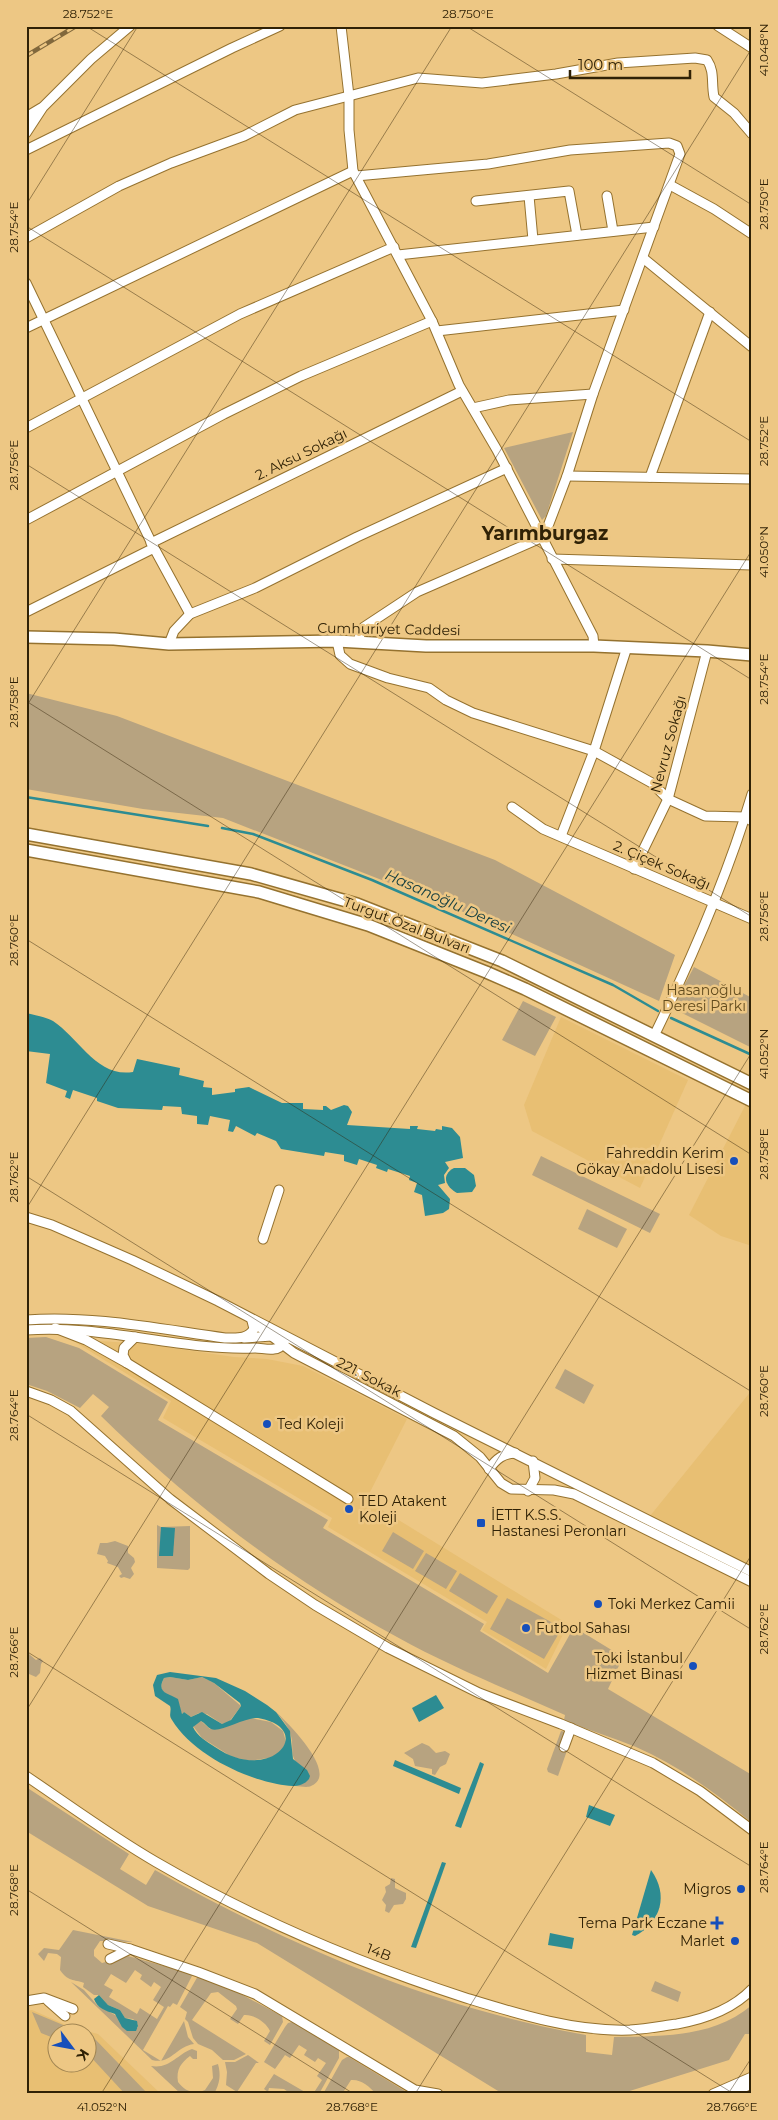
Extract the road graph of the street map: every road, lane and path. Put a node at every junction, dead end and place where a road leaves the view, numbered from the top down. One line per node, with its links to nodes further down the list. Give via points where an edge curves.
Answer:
1 (130, 26): 7 (street)
2 (280, 26): 11 (street)
3 (341, 26): 6 (street)
4 (718, 26): 5 (street)
5 (752, 48)
6 (349, 96): 10 (street, via 418,78 482,83 618,64 695,58 707,60 713,70 714,97); 12 (street); 21 (street, via 295,110 244,136 171,162 119,186)
7 (43, 107): 8 (street); 9 (street)
8 (26, 117)
9 (26, 133)
10 (752, 134)
11 (26, 150)
12 (354, 173): 13 (street, via 488,164 580,149 669,143 677,146 680,154); 23 (street); 28 (street)
13 (670, 185): 17 (street); 19 (street)
14 (529, 196): 16 (street); 20 (street, via 569,191); 22 (street)
15 (607, 196): 18 (street)
16 (476, 201)
17 (654, 227): 18 (street); 24 (street)
18 (613, 231): 20 (street)
19 (752, 234)
20 (576, 235): 22 (street)
21 (26, 238)
22 (533, 240): 23 (street)
23 (396, 251): 29 (street); 35 (street, via 240,314)
24 (643, 258): 26 (street); 27 (street)
25 (26, 283): 28 (street)
26 (624, 310): 31 (street); 34 (street)
27 (710, 312): 32 (street); 41 (street)
28 (43, 319): 30 (street); 35 (street)
29 (432, 321): 31 (street); 39 (street, via 301,376)
30 (26, 328)
31 (437, 331): 33 (street)
32 (752, 347)
33 (462, 391): 36 (street); 45 (street, 2. Aksu Sokağı)
34 (593, 394): 36 (street, via 509,400); 40 (street)
35 (81, 400): 37 (street); 39 (street)
36 (473, 408): 38 (street)
37 (26, 428)
38 (507, 468): 44 (street); 49 (street, via 254,588)
39 (118, 472): 43 (street); 45 (street)
40 (567, 476): 41 (street); 44 (street)
41 (650, 477): 42 (street)
42 (752, 479)
43 (26, 520)
44 (542, 537): 46 (street); 52 (street, via 417,592 364,627)
45 (152, 546): 48 (street, 2. Aksu Sokağı); 49 (street)
46 (552, 559): 47 (street); 54 (street, via 593,636)
47 (752, 565)
48 (26, 612)
49 (190, 614): 53 (street, via 174,631)
50 (26, 637): 53 (main road, Cumhuriyet Caddesi)
51 (337, 641): 52 (main road, Cumhuriyet Caddesi); 53 (main road, Cumhuriyet Caddesi); 58 (street, via 340,655 350,664 429,688 473,713)
52 (358, 642): 54 (main road, Cumhuriyet Caddesi, via 426,646)
53 (169, 644)
54 (594, 646): 55 (main road, Cumhuriyet Caddesi)
55 (627, 648): 56 (main road, Cumhuriyet Caddesi); 58 (street)
56 (707, 651): 57 (main road, Cumhuriyet Caddesi); 60 (street, Nevruz Sokağı)
57 (752, 655)
58 (594, 751): 60 (street, via 652,783); 64 (street)
59 (752, 794): 62 (street)
60 (668, 798): 62 (street, via 705,816); 66 (street, Nevruz Sokağı)
61 (512, 806): 64 (street, 2. Çiçek Sokağı, via 543,829)
62 (748, 819): 67 (street)
63 (26, 834): 69 (main road, Turgut Özal Bulvarı, via 251,874 357,904 502,961)
64 (561, 836): 66 (street, 2. Çiçek Sokağı)
65 (26, 850): 71 (main road, Turgut Özal Bulvarı, via 259,892 368,925 486,972)
66 (634, 869): 67 (street, 2. Çiçek Sokağı)
67 (714, 903): 68 (street, 2. Çiçek Sokağı); 69 (street)
68 (752, 919)
69 (654, 1036): 70 (main road, Turgut Özal Bulvarı)
70 (752, 1084)
71 (752, 1102)
72 (279, 1190): 74 (street)
73 (26, 1217): 75 (street, via 132,1260)
74 (263, 1239)
75 (249, 1319): 80 (street, 221. Sokak); 81 (street, via 254,1329); 82 (street, 221. Sokak)
76 (26, 1320): 81 (street, via 83,1320)
77 (55, 1328): 78 (street); 79 (street); 83 (street, via 86,1340)
78 (26, 1330)
79 (134, 1336): 82 (street, via 227,1349 260,1348); 83 (street, via 124,1348)
80 (272, 1336): 81 (street); 82 (street, 221. Sokak)
81 (244, 1338)
82 (281, 1343): 85 (street, 221. Sokak); 87 (street, 221. Sokak, via 294,1353 454,1436 468,1445)
83 (127, 1363): 89 (street)
84 (26, 1391): 92 (street, via 70,1411 170,1499 315,1605 388,1648 479,1693)
85 (517, 1453): 86 (street); 87 (street, via 503,1455)
86 (533, 1461): 88 (street, via 535,1478); 90 (street)
87 (490, 1469): 88 (street, 221. Sokak, via 501,1483 511,1489)
88 (528, 1490): 91 (street, 221. Sokak, via 574,1494)
89 (348, 1499)
90 (752, 1572)
91 (752, 1582)
92 (571, 1728): 93 (street); 95 (street, via 653,1763 700,1791)
93 (564, 1747)
94 (26, 1776): 99 (street, 14B, via 155,1861 242,1908 370,1964 483,2003 577,2026 630,2030 698,2020 726,2009)
95 (752, 1830)
96 (108, 1944): 97 (street)
97 (130, 1949): 98 (street); 106 (street, via 255,1994)
98 (110, 1959)
99 (752, 1989)
100 (44, 1998): 101 (street); 102 (street); 103 (street)
101 (26, 2001)
102 (73, 2009)
103 (65, 2016)
104 (752, 2077): 108 (street)
105 (752, 2084): 109 (street)
106 (416, 2092): 107 (street)
107 (438, 2094)
108 (714, 2094)
109 (731, 2094)

